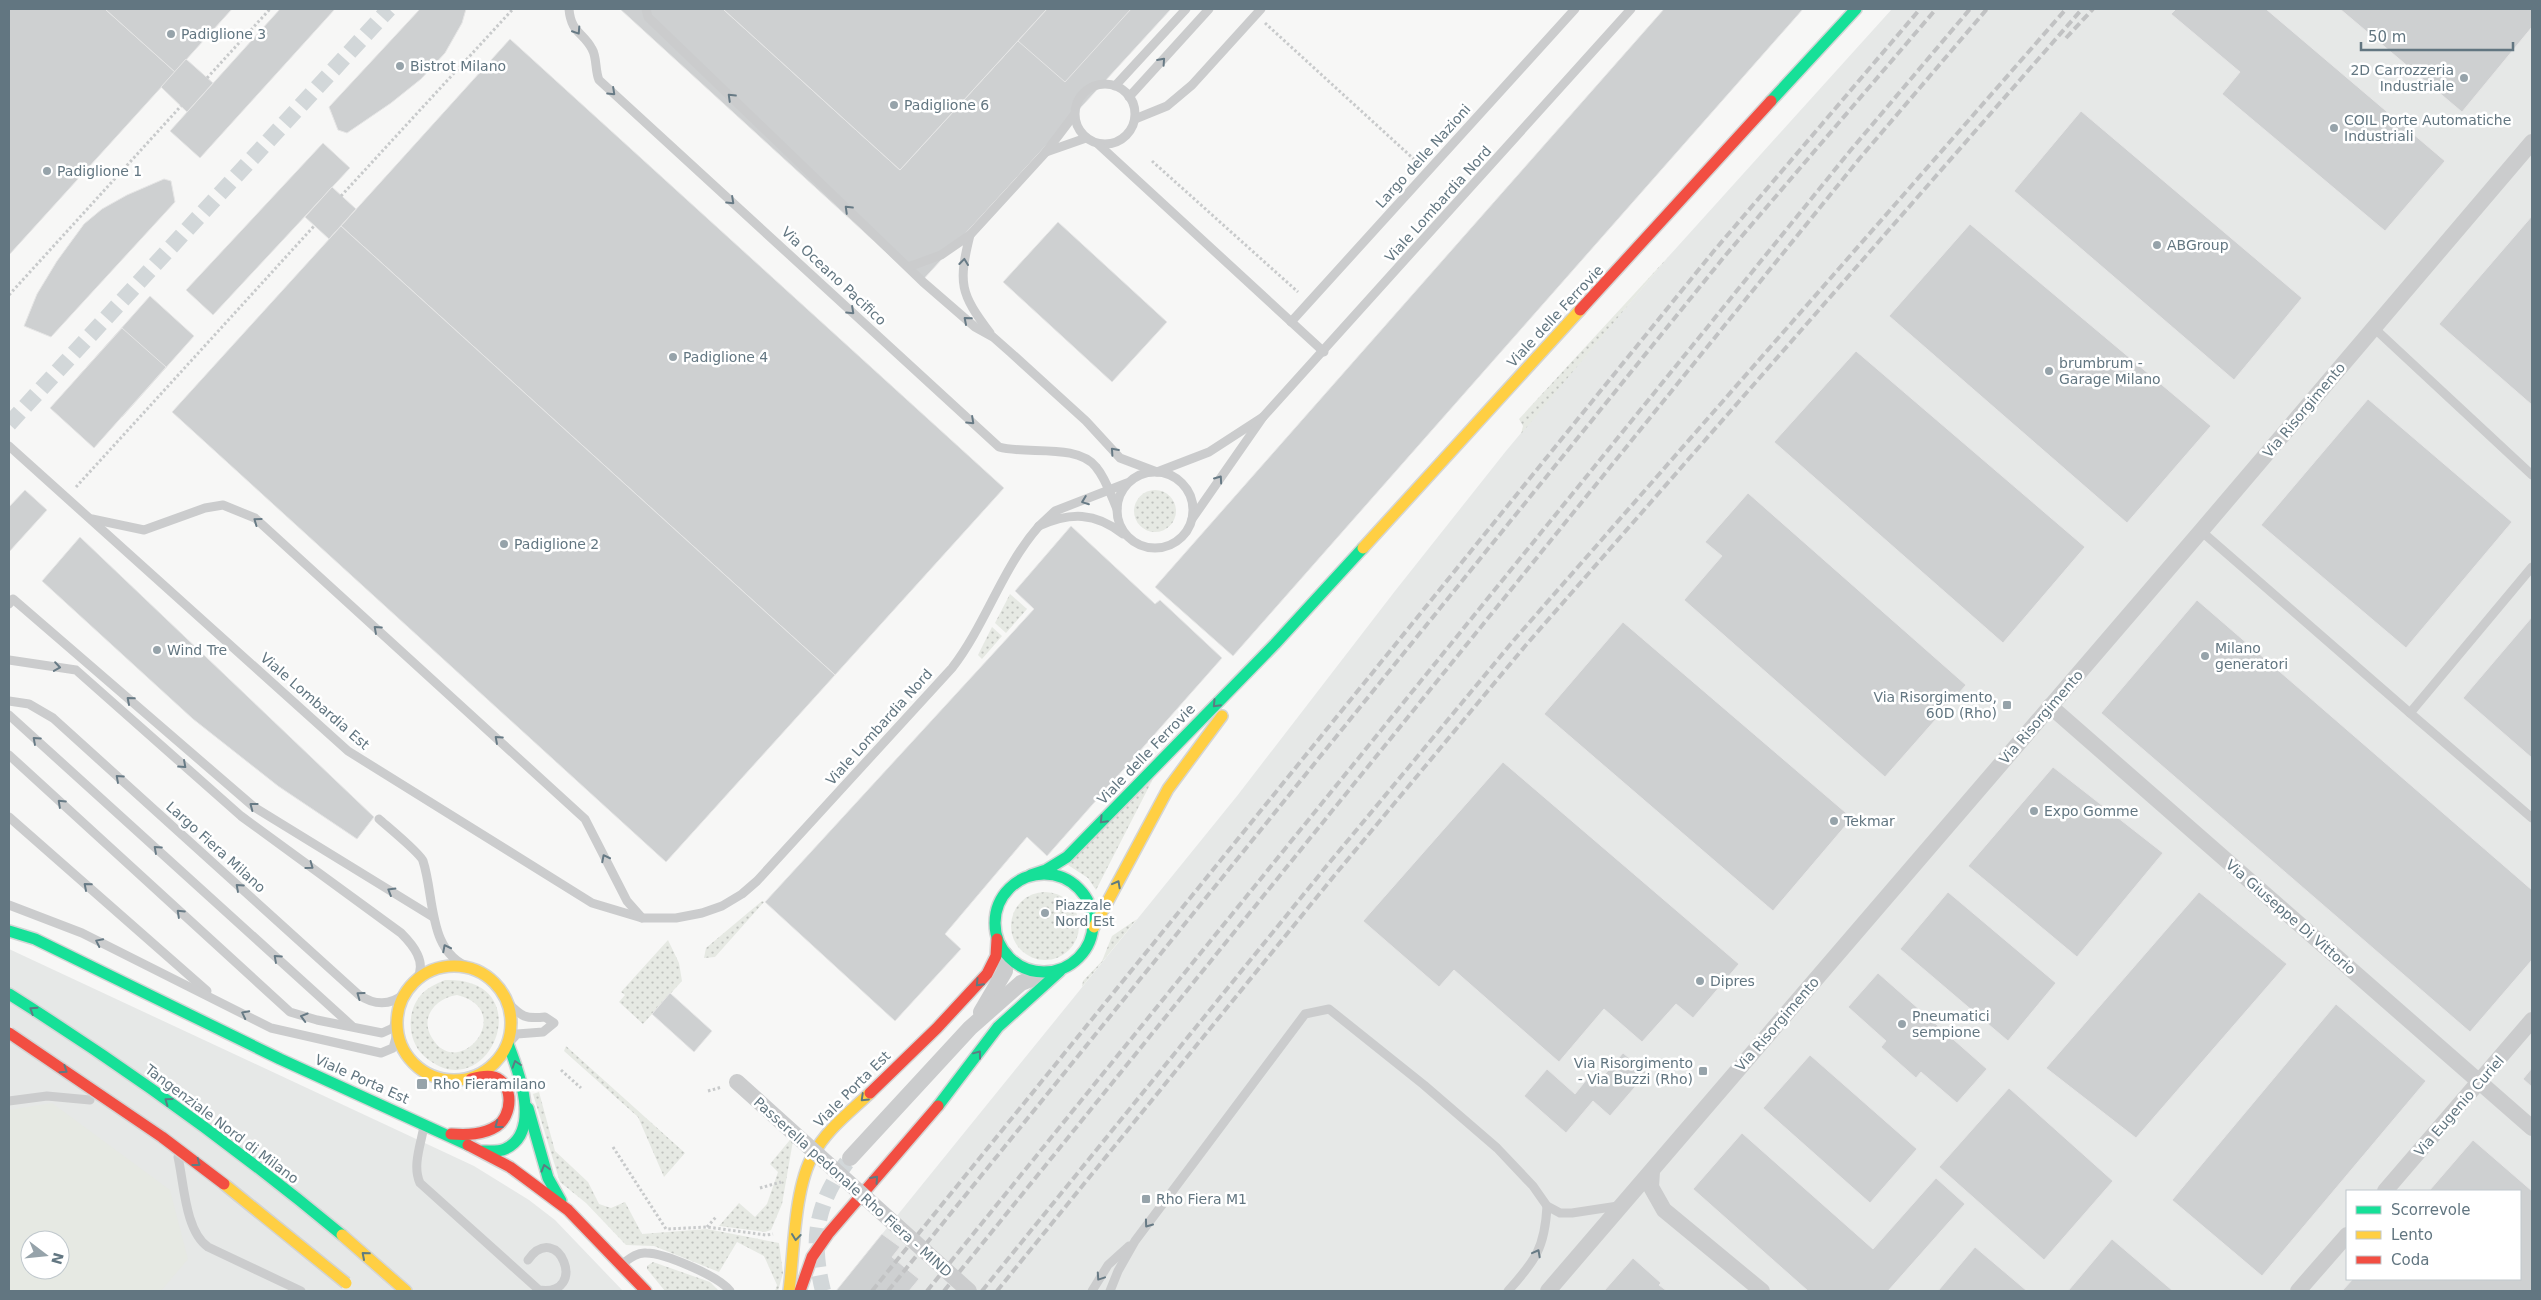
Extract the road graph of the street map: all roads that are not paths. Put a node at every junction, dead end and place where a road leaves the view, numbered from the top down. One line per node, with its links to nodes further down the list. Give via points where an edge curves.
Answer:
1 (569, 9): 28 (lane, Via Oceano Pacifico, one-way to 28, via 577,34 593,49 599,80 999,447 1084,456 1096,466)
2 (646, 9): 18 (lane, one-way to 2, via 648,17)
3 (1186, 9): 9 (lane)
4 (1209, 9): 10 (lane, one-way to 4)
5 (1575, 9): 19 (lane, Largo delle Nazioni)
6 (1631, 9): 22 (lane, Viale Lombardia Nord)
7 (1856, 9): 37 (main road, Viale delle Ferrovie)
8 (1259, 12): 12 (lane, via 1192,85 1167,106)
9 (1115, 86): 10 (lane); 11 (lane, via 1103,84 1092,87 1077,102)
10 (1129, 97): 12 (lane)
11 (1074, 115): 13 (lane, via 1078,129); 16 (lane)
12 (1135, 119): 14 (lane, via 1119,142)
13 (1086, 138): 14 (lane); 16 (lane)
14 (1098, 144): 19 (lane)
15 (2529, 151): 20 (street, Via Risorgimento)
16 (1046, 152): 17 (lane)
17 (970, 235): 18 (lane, via 941,255); 21 (lane, one-way to 17, via 969,305 962,281)
18 (908, 267): 21 (lane, one-way to 18, via 975,327)
19 (1291, 322): 22 (lane)
20 (2374, 328): 26 (lane); 33 (street, Via Risorgimento)
21 (993, 337): 25 (lane, one-way to 21, via 1120,458 1086,421)
22 (1324, 352): 23 (lane, Viale Lombardia Nord)
23 (1263, 417): 25 (lane, Viale Lombardia Nord, via 1209,452); 31 (lane, Viale Lombardia Nord, one-way to 23)
24 (9, 446): 30 (lane, Viale Lombardia Est)
25 (1157, 472): 27 (lane, via 1138,476); 31 (lane, via 1169,474 1190,494)
26 (2532, 476)
27 (1130, 482): 28 (lane, Viale Lombardia Nord); 29 (lane, via 1121,494)
28 (1109, 490): 29 (lane, Via Oceano Pacifico); 32 (lane, Viale Lombardia Nord, one-way to 32, via 1055,511)
29 (1117, 509): 34 (lane, via 1122,530)
30 (91, 518): 51 (lane, Viale Lombardia Est, via 348,752 592,903); 51 (lane, one-way to 30, via 627,901 586,819 255,518 223,505 205,508 144,530)
31 (1192, 520): 34 (lane, via 1178,541 1167,547 1154,549)
32 (1039, 526): 34 (lane, via 1059,517 1081,516 1113,526); 49 (lane, Viale Lombardia Nord, via 1019,552 961,656 937,685 757,881 722,906)
33 (2202, 531): 40 (street, Via Risorgimento); 41 (lane)
34 (1131, 540)
35 (2532, 567): 41 (lane)
36 (9, 604): 50 (lane, one-way to 36, via 254,807 13,600)
37 (1275, 644): 47 (main road, Viale delle Ferrovie, one-way to 47, via 1067,857); 52 (main road, Viale delle Ferrovie, one-way to 37, via 1168,789)
38 (9, 660): 59 (lane, one-way to 59, via 76,670 242,816 401,933 420,958 421,970)
39 (9, 701): 60 (lane, Largo Fiera Milano, one-way to 39, via 398,1000 382,1004 359,995 53,718 29,704)
40 (2050, 706): 72 (street, Via Giuseppe Di Vittorio); 81 (street, Via Risorgimento)
41 (2410, 713): 45 (lane)
42 (9, 715): 66 (lane, one-way to 42)
43 (9, 755): 66 (lane, one-way to 43, via 297,1015 280,1004)
44 (9, 817): 62 (lane, one-way to 44)
45 (2532, 818)
46 (379, 819): 50 (lane, via 423,860)
47 (1031, 875): 52 (main road, via 1048,874 1072,882 1089,901); 56 (main road, via 1005,893 997,907 994,923)
48 (9, 905): 62 (lane, one-way to 48, via 82,934)
49 (702, 913): 51 (lane, Viale Lombardia Est, via 676,918)
50 (433, 917): 57 (lane, one-way to 50, via 451,957)
51 (642, 918)
52 (1094, 926): 58 (main road, via 1091,941 1083,954 1073,964)
53 (9, 931): 55 (main road, Viale Porta Est)
54 (9, 937): 55 (main road, Viale Porta Est)
55 (35, 939): 76 (main road, Viale Porta Est, via 280,1059)
56 (1001, 946): 58 (main road, via 1011,961 1026,970); 67 (street, via 1005,971); 95 (main road, Viale Porta Est, one-way to 95, via 988,974 827,1134 812,1156 802,1183)
57 (471, 968): 59 (main road, via 453,965 434,969); 63 (main road, via 487,975 500,987)
58 (1053, 972): 67 (street, via 1021,984); 96 (main road, one-way to 58, via 812,1257 828,1234 920,1129 998,1027)
59 (417, 979): 60 (main road)
60 (404, 994): 64 (main road)
61 (12, 995): 91 (main road, Tangenziale Nord di Milano, one-way to 61, via 256,1166 123,1069)
62 (216, 999): 69 (lane, one-way to 62, via 393,1048 381,1053 271,1028)
63 (508, 1003): 70 (main road, via 512,1017); 70 (lane, via 520,1016 545,1016 554,1023 543,1032 517,1034)
64 (396, 1020): 66 (lane, via 393,1028 382,1033); 69 (main road)
65 (2532, 1020): 72 (street, Via Eugenio Curiel)
66 (352, 1026)
67 (970, 1028): 80 (street)
68 (9, 1033): 90 (main road, one-way to 90, bridge, via 162,1137)
69 (397, 1034): 71 (main road, via 404,1052 416,1067 432,1077 450,1081)
70 (508, 1044): 71 (main road, via 495,1064); 75 (main road, one-way to 70)
71 (469, 1079): 78 (main road, one-way to 78, via 498,1078 506,1087 508,1113 493,1129 468,1135)
72 (2480, 1081): 77 (street, Via Giuseppe Di Vittorio); 82 (street, Via Eugenio Curiel)
73 (737, 1082): 97 (street, Passerella pedonale Rho Fiera - MIND, bridge)
74 (9, 1101): 92 (lane, via 47,1096 86,1099 130,1110 148,1119 167,1136 178,1157 192,1226 198,1239 208,1247)
75 (526, 1103): 79 (main road, via 524,1128 517,1141 500,1152); 85 (main road, one-way to 75, via 552,1188)
76 (424, 1123): 78 (main road, Viale Porta Est); 88 (lane, via 416,1165 420,1183 539,1290 548,1291 563,1281 567,1268 565,1259 558,1252 540,1250)
77 (2532, 1128)
78 (448, 1134): 79 (main road, Viale Porta Est)
79 (482, 1151): 85 (main road, Viale Porta Est, via 539,1186)
80 (850, 1158)
81 (1652, 1171): 84 (street, Via Risorgimento); 102 (street, via 1651,1187 1664,1210)
82 (2386, 1190)
83 (1547, 1206): 84 (lane, via 1560,1213 1572,1213); 87 (lane, one-way to 87, via 1497,1148 1356,1028 1329,1009 1305,1014); 100 (lane, one-way to 83, via 1538,1253 1546,1231)
84 (1619, 1206): 101 (street, Via Risorgimento)
85 (568, 1210): 89 (main road, Viale Porta Est)
86 (2346, 1236): 103 (street)
87 (1135, 1241): 98 (lane, one-way to 98, via 1108,1265); 99 (lane)
88 (528, 1260)
89 (621, 1264): 93 (main road, Viale Porta Est); 94 (lane, via 640,1253 653,1253 710,1274)
90 (352, 1288)
91 (405, 1290)
92 (301, 1291)
93 (646, 1291)
94 (730, 1291)
95 (789, 1291)
96 (800, 1291)
97 (969, 1291)
98 (1092, 1291)
99 (1110, 1291)
100 (1508, 1291)
101 (1548, 1291)
102 (1762, 1291)
103 (2298, 1291)

